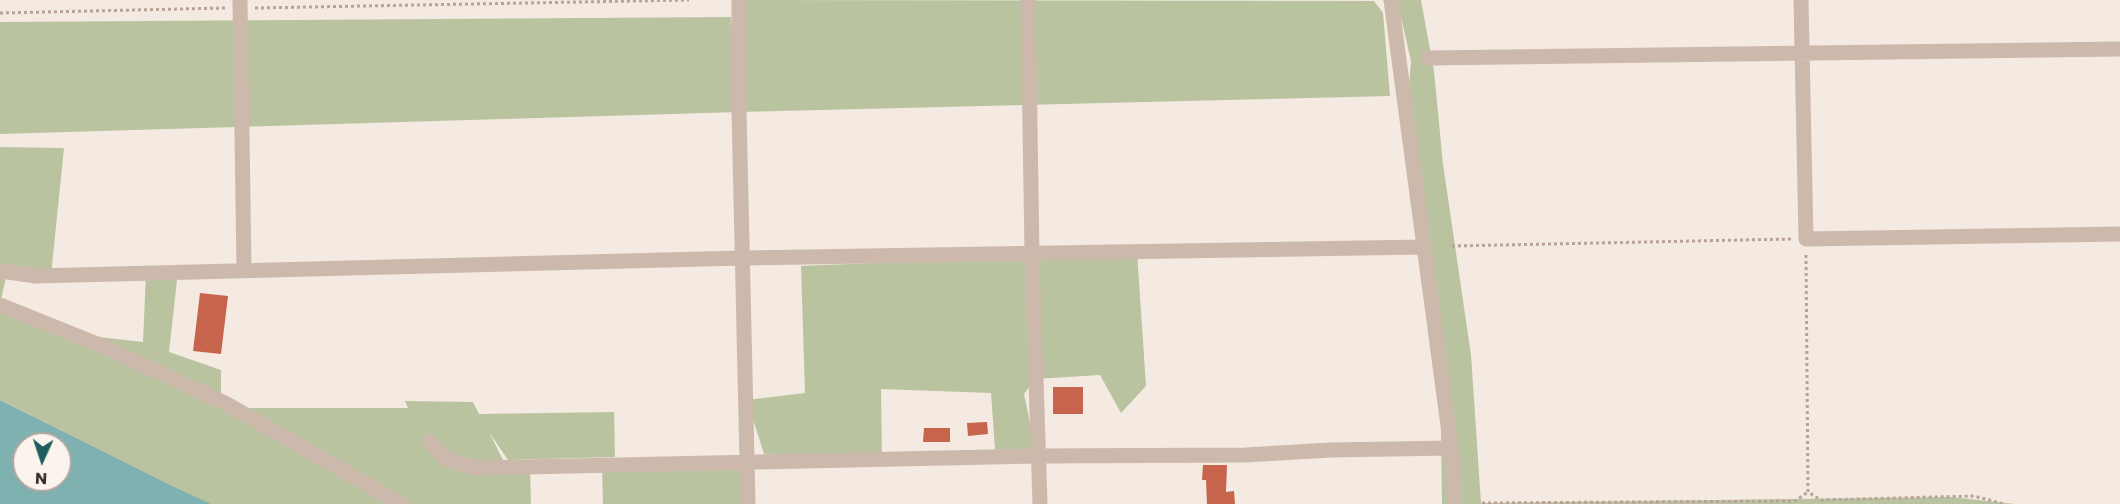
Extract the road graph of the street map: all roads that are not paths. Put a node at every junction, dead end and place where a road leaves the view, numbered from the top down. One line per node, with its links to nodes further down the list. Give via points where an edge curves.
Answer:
1 (739, 0): 12 (street)
2 (1028, 0): 11 (street)
3 (1390, 0): 10 (street)
4 (1801, 0): 7 (street)
5 (240, 4): 13 (street)
6 (2120, 49): 7 (street)
7 (1802, 52): 8 (street); 9 (street, via 1806,239)
8 (1428, 58)
9 (2120, 234)
10 (1424, 247): 11 (street); 17 (street)
11 (1032, 253): 12 (street); 18 (street)
12 (743, 258): 13 (street); 19 (street)
13 (244, 269): 14 (street, via 36,276)
14 (0, 271)
15 (0, 304): 20 (street, via 225,403)
16 (429, 441): 19 (street, via 443,457 478,468)
17 (1451, 448): 18 (street, via 1246,455); 23 (street)
18 (1037, 456): 19 (street); 22 (street)
19 (748, 461): 21 (street)
20 (401, 504)
21 (748, 504)
22 (1040, 504)
23 (1455, 504)

